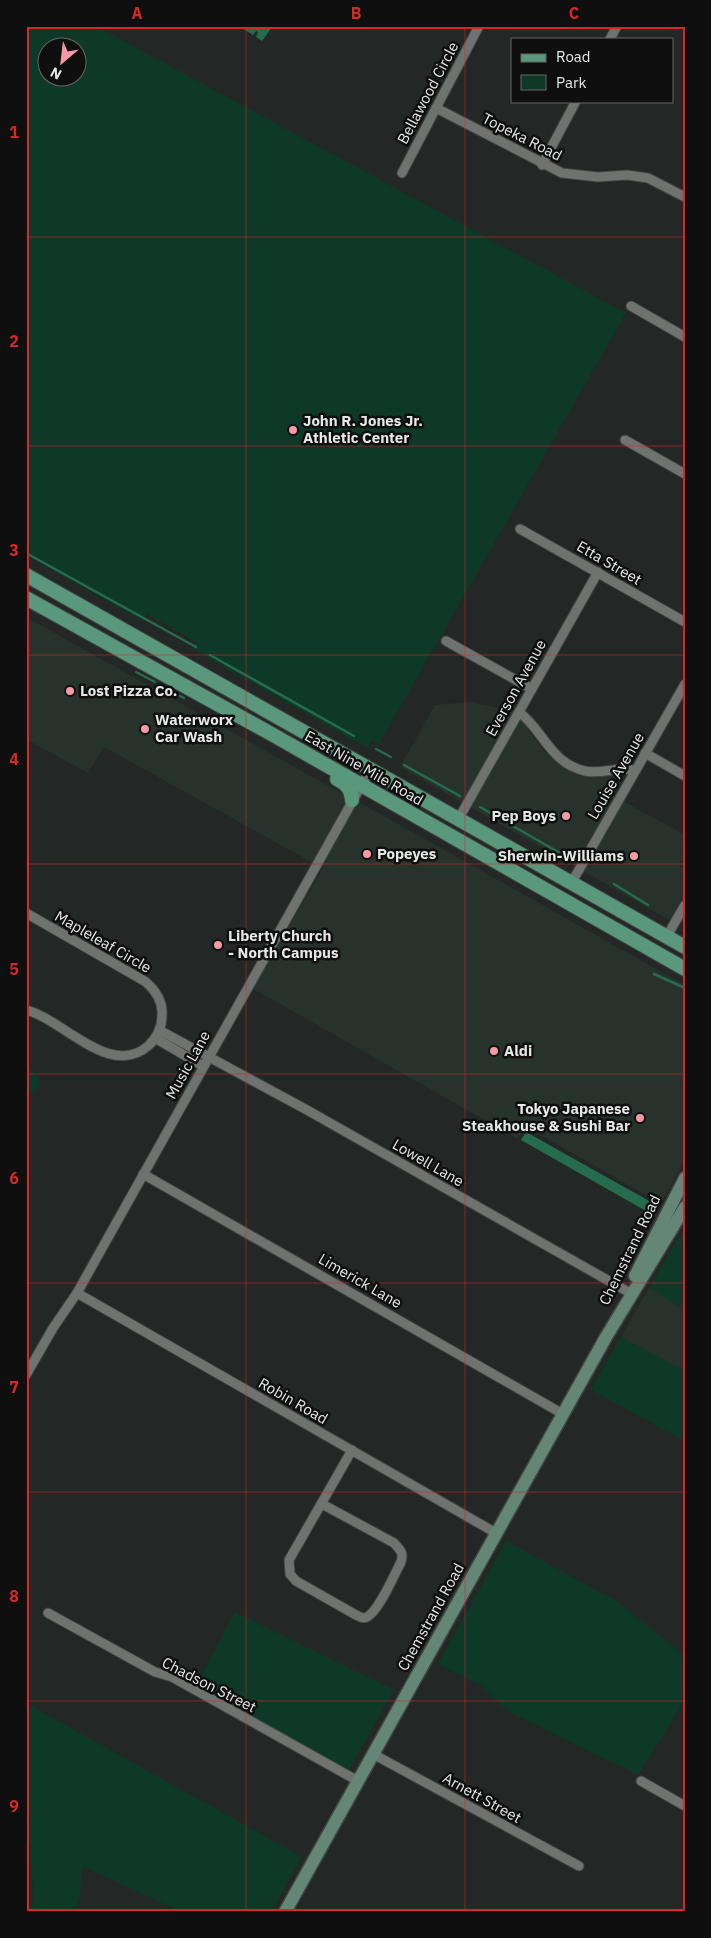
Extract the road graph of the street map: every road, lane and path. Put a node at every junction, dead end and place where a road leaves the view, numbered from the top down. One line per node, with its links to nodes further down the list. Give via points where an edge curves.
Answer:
1 (480, 26): 5 (street, Bellawood Circle)
2 (617, 26): 3 (street)
3 (611, 38)
4 (575, 102): 6 (street)
5 (436, 108): 6 (street, Topeka Road); 7 (street, Bellawood Circle)
6 (542, 165): 8 (street, Topeka Road, via 578,176 626,174 648,178)
7 (402, 172)
8 (685, 196)
9 (631, 306): 10 (street)
10 (685, 336)
11 (625, 440): 12 (street)
12 (685, 474)
13 (520, 529): 15 (street, Etta Street)
14 (26, 565): 18 (main road, via 42,574)
15 (598, 572): 20 (street, Etta Street); 25 (street, Everson Avenue)
16 (26, 575): 18 (main road, East Nine Mile Road)
17 (26, 582): 21 (main road, via 113,630)
18 (58, 593): 21 (main road, East Nine Mile Road)
19 (26, 598): 23 (main road, East Nine Mile Road)
20 (685, 622)
21 (133, 634): 26 (main road, East Nine Mile Road)
22 (446, 641): 25 (street)
23 (152, 668): 26 (main road, via 166,659); 28 (main road, East Nine Mile Road)
24 (685, 684): 29 (street, Louise Avenue)
25 (532, 689): 27 (street, Everson Avenue)
26 (255, 702): 30 (main road, East Nine Mile Road)
27 (519, 712): 31 (street, via 555,756 573,767 597,772 624,768); 36 (street, Everson Avenue)
28 (275, 736): 33 (main road, East Nine Mile Road); 34 (main road, via 299,757 347,784)
29 (645, 753): 31 (street, Louise Avenue); 32 (street)
30 (371, 768): 33 (street, Music Lane); 36 (main road, East Nine Mile Road)
31 (635, 771): 40 (street, Louise Avenue)
32 (685, 776)
33 (361, 785): 34 (street, Music Lane); 35 (main road, East Nine Mile Road); 36 (main road, via 371,780 382,782 445,817)
34 (352, 800): 51 (street, Music Lane)
35 (389, 801): 37 (main road, via 401,815 486,864); 38 (main road, East Nine Mile Road)
36 (459, 818): 40 (main road, East Nine Mile Road)
37 (491, 870)
38 (510, 870): 39 (main road, East Nine Mile Road); 40 (main road, via 533,876 552,886)
39 (525, 878): 43 (main road, East Nine Mile Road); 48 (main road, via 540,894)
40 (572, 882): 44 (main road, East Nine Mile Road)
41 (685, 906): 44 (street)
42 (26, 913): 50 (street, Mapleleaf Circle, via 146,982 161,1004)
43 (614, 929): 46 (main road, via 642,937); 47 (main road, East Nine Mile Road)
44 (667, 936): 45 (main road, East Nine Mile Road)
45 (685, 947)
46 (685, 961)
47 (685, 969)
48 (685, 977)
49 (26, 1010): 50 (street, via 113,1055 136,1053)
50 (157, 1034): 51 (street); 52 (street)
51 (209, 1056): 52 (street, Music Lane); 57 (street, Lowell Lane)
52 (203, 1066): 53 (street, Music Lane)
53 (143, 1174): 56 (street, Music Lane); 59 (street, Limerick Lane)
54 (685, 1178): 57 (street, Chemstrand Road)
55 (685, 1207): 57 (street, Chemstrand Road)
56 (77, 1293): 58 (street, Music Lane); 60 (street, Robin Road)
57 (630, 1293): 59 (street, Chemstrand Road)
58 (26, 1374)
59 (562, 1414): 62 (street, Chemstrand Road)
60 (352, 1450): 61 (street); 62 (street, Robin Road)
61 (322, 1504): 61 (street, via 289,1560 290,1574 296,1581 356,1615 368,1617 401,1562 401,1550 394,1543)
62 (496, 1533): 64 (street, Chemstrand Road)
63 (48, 1613): 65 (street, Chadson Street)
64 (373, 1754): 65 (street, Chemstrand Road); 68 (street, Arnett Street)
65 (358, 1781): 69 (street, Chemstrand Road)
66 (641, 1781): 67 (street)
67 (685, 1806)
68 (579, 1866)
69 (284, 1912)

